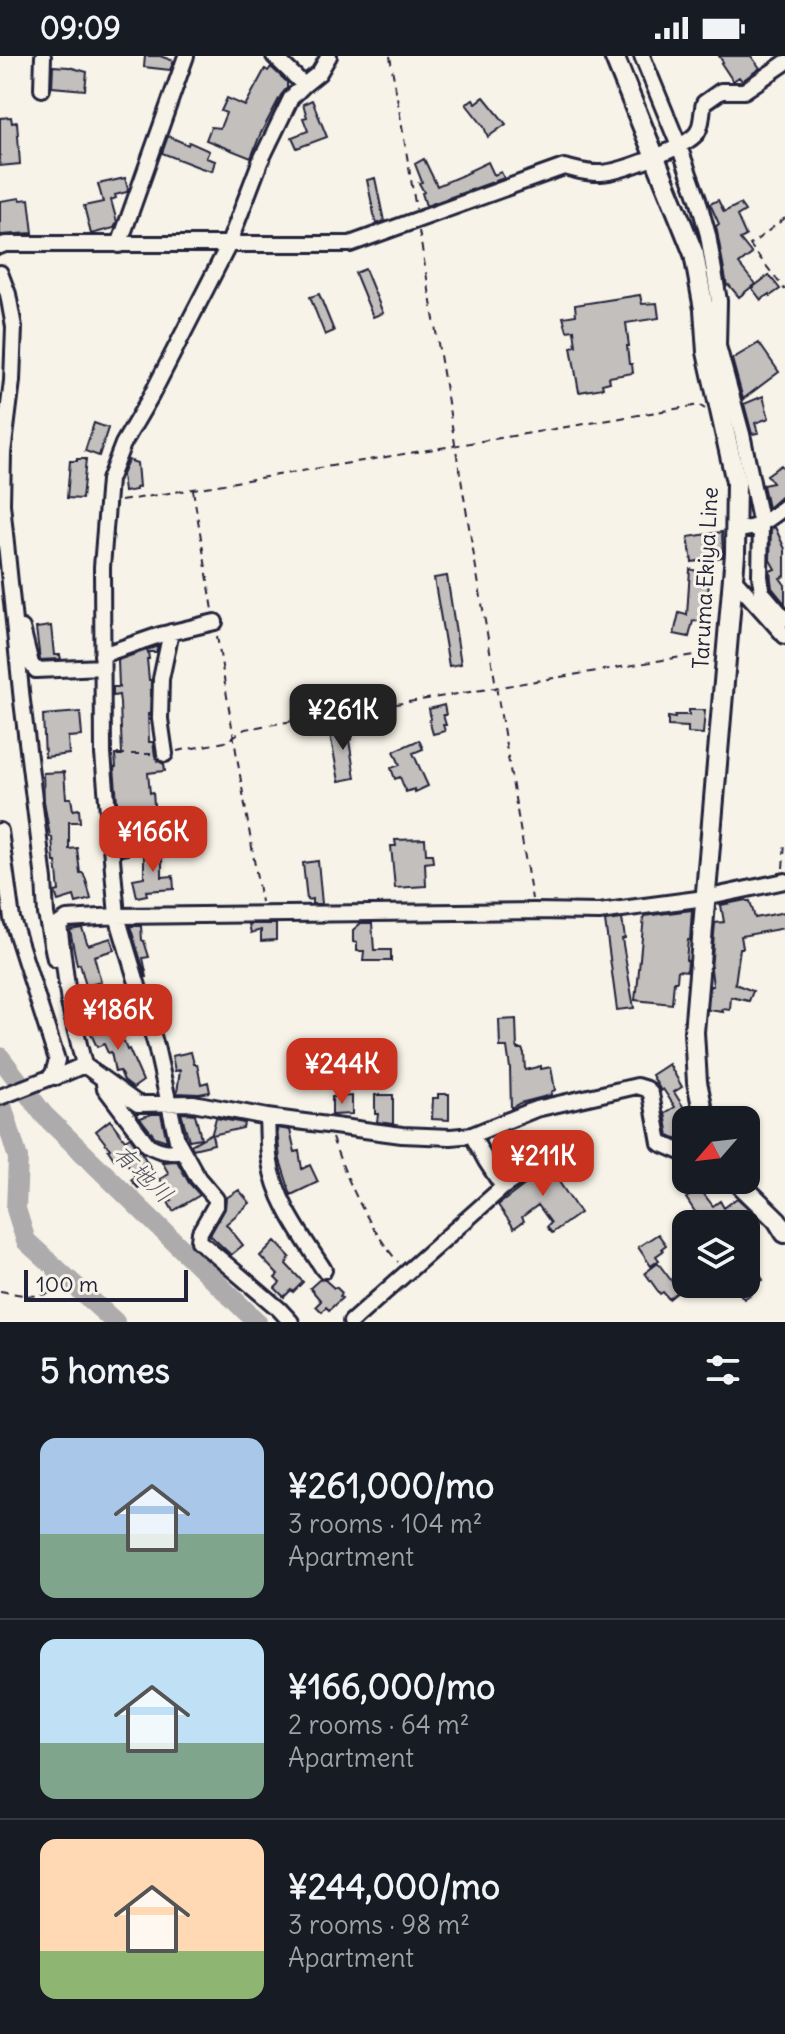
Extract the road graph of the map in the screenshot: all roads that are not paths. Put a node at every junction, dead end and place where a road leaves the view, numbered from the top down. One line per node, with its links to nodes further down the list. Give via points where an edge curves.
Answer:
1 (43, 56): 9 (street)
2 (186, 56): 12 (street)
3 (274, 56): 8 (street)
4 (329, 56): 8 (street)
5 (614, 56): 11 (main road, Taruma Ekiya Line)
6 (642, 56): 10 (street)
7 (785, 63): 10 (street, via 744,91 721,91 704,103 700,127)
8 (304, 85): 14 (street, via 291,98 260,162)
9 (42, 89)
10 (679, 146): 11 (street); 17 (street, via 708,235 719,301 718,346)
11 (655, 157): 14 (street, via 604,173 564,167 350,244); 18 (main road, Taruma Ekiya Line, via 694,254)
12 (119, 245): 13 (street); 14 (street)
13 (0, 246)
14 (228, 246): 25 (street, via 109,480)
15 (0, 273): 20 (street, via 14,327 2,504)
16 (785, 507): 17 (street)
17 (761, 525): 18 (street); 21 (street, via 762,592)
18 (740, 530): 19 (main road, Taruma Ekiya Line)
19 (732, 577): 24 (street); 29 (main road, Taruma Ekiya Line)
20 (13, 611): 25 (street, via 36,670); 31 (street, via 46,914 61,990)
21 (785, 619)
22 (215, 622): 23 (street)
23 (171, 632): 25 (street); 26 (street, via 161,679)
24 (785, 636)
25 (102, 661): 30 (street, via 103,754)
26 (165, 754)
27 (0, 831): 33 (street, via 12,919 57,1060)
28 (783, 881): 29 (street)
29 (705, 898): 30 (street, via 599,912); 37 (main road, Taruma Ekiya Line, via 694,1032)
30 (117, 916): 31 (street, via 59,924); 36 (street)
31 (69, 1003): 32 (street)
32 (84, 1065): 33 (street); 34 (street)
33 (50, 1077): 35 (street)
34 (103, 1079): 36 (street, via 138,1104); 41 (street, via 148,1145 169,1153)
35 (0, 1097)
36 (169, 1104): 38 (street, via 193,1103); 41 (street)
37 (702, 1106)
38 (267, 1117): 39 (street, via 402,1135); 46 (street, via 277,1189)
39 (472, 1135): 40 (street, via 536,1109 637,1086 651,1094 660,1143); 43 (street)
40 (672, 1149)
41 (182, 1150): 47 (street, via 216,1199 199,1241)
42 (539, 1167): 43 (street)
43 (503, 1187): 48 (street)
44 (751, 1194): 45 (main road)
45 (782, 1223)
46 (324, 1270)
47 (291, 1322)
48 (351, 1322)

